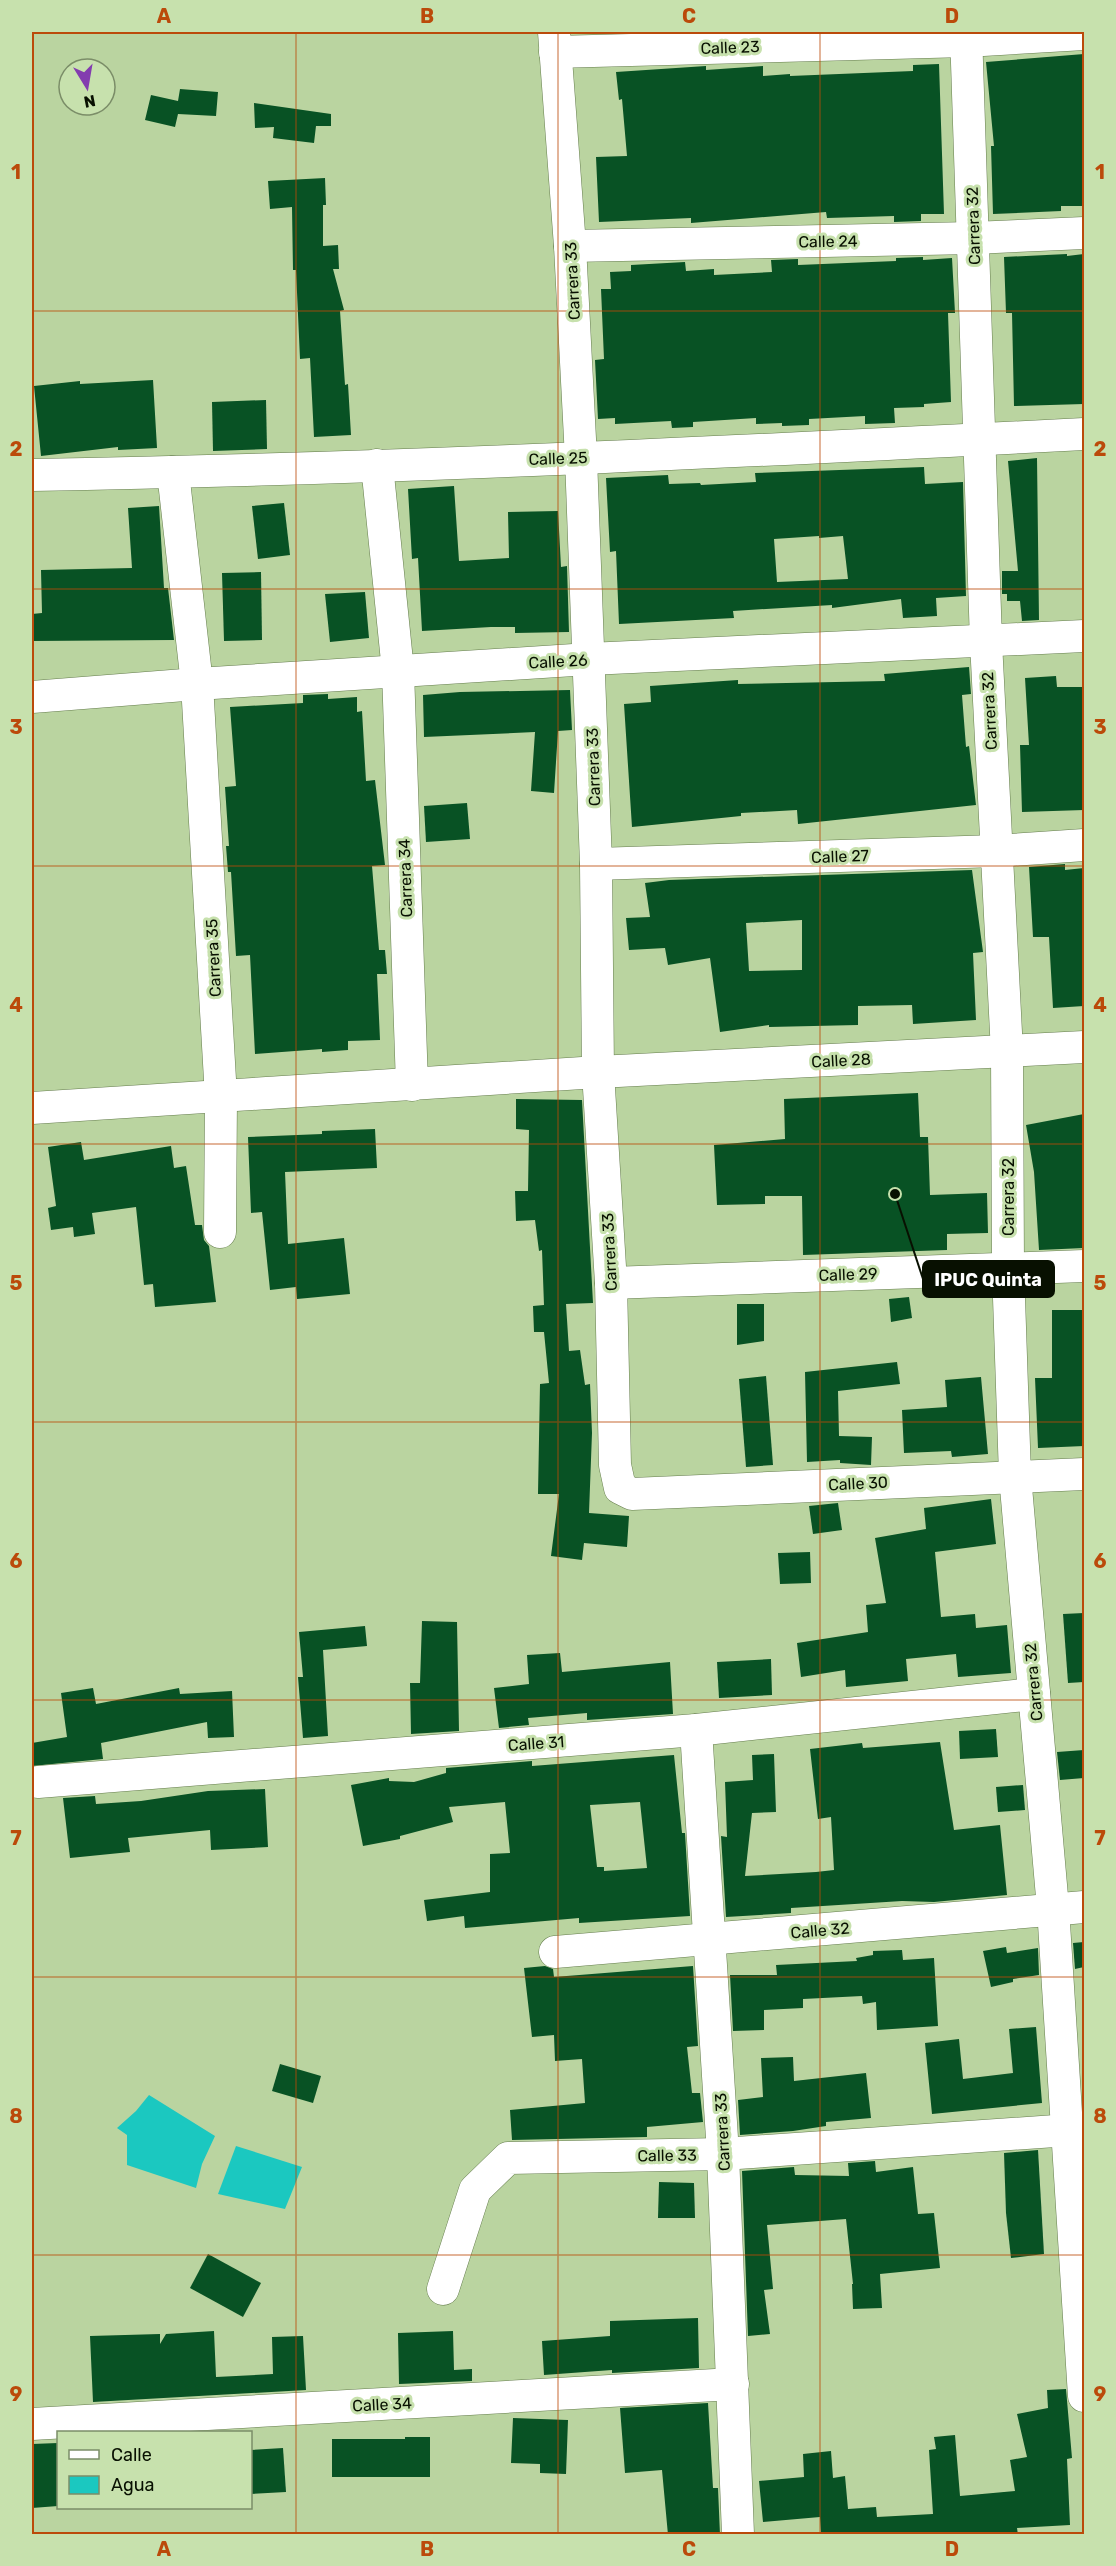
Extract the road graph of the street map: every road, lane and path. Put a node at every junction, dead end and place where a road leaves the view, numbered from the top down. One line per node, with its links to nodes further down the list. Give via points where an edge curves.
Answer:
1 (1084, 34): 2 (street, Calle 23)
2 (966, 36): 3 (street, Calle 23); 5 (street, Carrera 32)
3 (554, 42): 6 (street, Carrera 33)
4 (1084, 232): 5 (street, Calle 24)
5 (973, 238): 6 (street, Calle 24); 8 (street, Carrera 32)
6 (570, 246): 9 (street, Carrera 33)
7 (1084, 434): 8 (street, Calle 25)
8 (981, 440): 9 (street, Calle 25); 14 (street, Carrera 32)
9 (581, 458): 10 (street, Calle 25); 15 (street, Carrera 33)
10 (377, 465): 11 (street, Calle 25); 16 (street, Carrera 34)
11 (172, 472): 12 (street, Calle 25); 17 (street, Carrera 35)
12 (32, 475)
13 (1084, 636): 14 (street, Calle 26)
14 (986, 642): 15 (street, Calle 26); 20 (street, Carrera 32)
15 (589, 659): 16 (street, Calle 26); 21 (street, Carrera 33)
16 (398, 671): 17 (street, Calle 26); 25 (street, Carrera 34)
17 (197, 684): 18 (street, Calle 26); 26 (street, Carrera 35)
18 (32, 697)
19 (1084, 845): 20 (street, Calle 27)
20 (996, 851): 21 (street, Calle 27); 23 (street, Carrera 32)
21 (596, 864): 24 (street, Carrera 33)
22 (1084, 1047): 23 (street, Calle 28)
23 (1007, 1052): 24 (street, Calle 28); 30 (street, Carrera 32)
24 (598, 1072): 25 (street, Calle 28); 31 (street, Carrera 33)
25 (412, 1084): 26 (street, Calle 28)
26 (221, 1097): 27 (street, Calle 28); 28 (street, Carrera 35)
27 (32, 1108)
28 (220, 1232)
29 (1084, 1266): 30 (street, Calle 29)
30 (1008, 1268): 31 (street, Calle 29); 33 (street, Carrera 32)
31 (611, 1283): 34 (street, Carrera 33, via 616,1473 620,1488)
32 (1084, 1474): 33 (street, Calle 30)
33 (1015, 1476): 34 (street, Calle 30); 35 (street, Carrera 32)
34 (632, 1494)
35 (1034, 1694): 36 (street, Calle 31); 39 (street, Carrera 32)
36 (696, 1730): 37 (street, Calle 31); 40 (street, Carrera 33)
37 (38, 1782)
38 (1084, 1907): 39 (street, Calle 32)
39 (1053, 1908): 40 (street, Calle 32); 42 (street, Carrera 32)
40 (711, 1940): 41 (street, Calle 32); 43 (street, Carrera 33)
41 (555, 1952)
42 (1076, 2130): 43 (street, Calle 33); 45 (street, Carrera 32)
43 (723, 2154): 44 (street, Calle 33, via 508,2158 475,2190); 46 (street, Carrera 33)
44 (443, 2289)
45 (1083, 2347): 47 (street, Carrera 32)
46 (733, 2384): 48 (street, Calle 34); 49 (street, Carrera 33)
47 (1084, 2396)
48 (32, 2424)
49 (738, 2535)

